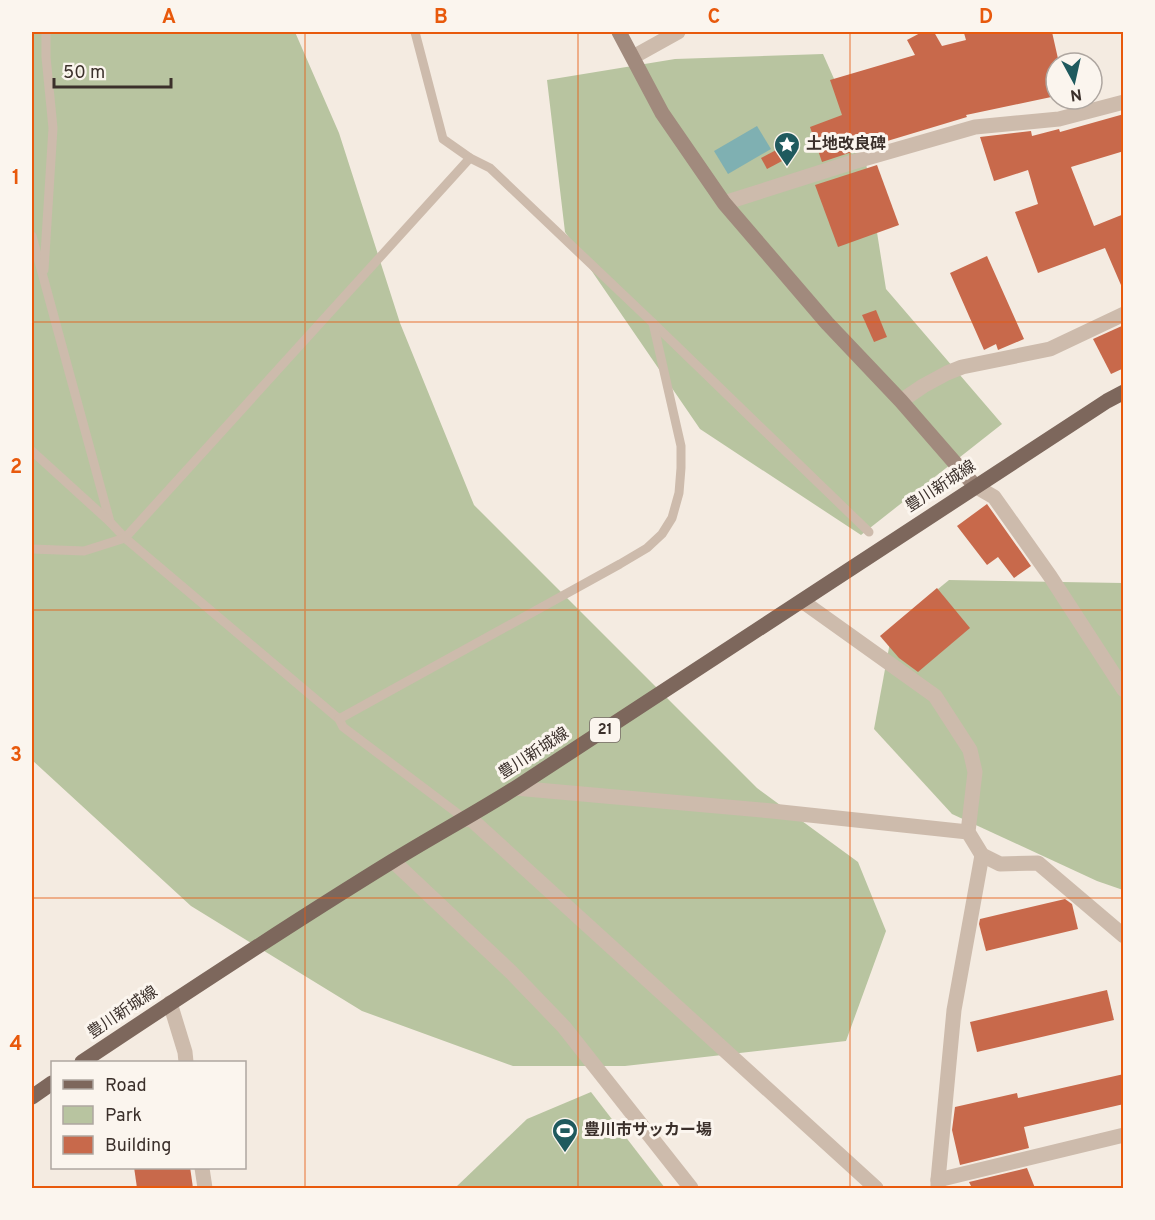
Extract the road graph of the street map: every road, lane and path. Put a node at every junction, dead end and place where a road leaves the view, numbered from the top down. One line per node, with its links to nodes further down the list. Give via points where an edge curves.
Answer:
1 (46, 32): 10 (lane, via 53,128)
2 (415, 32): 7 (lane, via 443,139)
3 (619, 32): 5 (street)
4 (678, 32): 5 (street)
5 (633, 57): 8 (street, via 662,113)
6 (1124, 102): 8 (street, via 1059,119 975,127)
7 (470, 158): 12 (lane, via 490,168); 19 (lane)
8 (724, 203): 14 (street, via 827,323)
9 (32, 236): 10 (lane)
10 (43, 278): 17 (lane)
11 (1124, 314): 14 (street, via 1050,349 962,367)
12 (653, 323): 18 (lane); 23 (lane, via 681,446 679,493 672,518 662,534 620,564)
13 (1124, 392): 16 (main road, 豊川新城線 / 21)
14 (901, 401): 16 (street)
15 (32, 451): 17 (lane)
16 (975, 486): 21 (main road, 豊川新城線 / 21); 22 (street, via 994,497)
17 (110, 522): 19 (lane)
18 (869, 532)
19 (125, 538): 20 (lane, via 84,551); 23 (lane)
20 (32, 549)
21 (802, 601): 24 (main road, 豊川新城線 / 21); 26 (street, via 935,696 970,750 975,772)
22 (1124, 690)
23 (339, 719): 25 (lane, via 343,727)
24 (515, 788): 25 (main road, 豊川新城線 / 21); 26 (street)
25 (465, 819): 28 (main road, 豊川新城線 / 21); 40 (street, via 472,820)
26 (968, 832): 27 (street)
27 (982, 855): 29 (street, via 1000,864 1038,864); 37 (street, via 954,1010)
28 (393, 861): 30 (main road, 豊川新城線 / 21); 39 (street, via 564,1027)
29 (1124, 936)
30 (170, 1003): 31 (main road, 豊川新城線 / 21); 32 (street)
31 (83, 1061)
32 (186, 1061)
33 (51, 1084): 34 (main road)
34 (32, 1097)
35 (1124, 1134): 37 (street)
36 (202, 1169): 38 (street)
37 (938, 1184)
38 (205, 1188)
39 (691, 1188)
40 (876, 1188)

